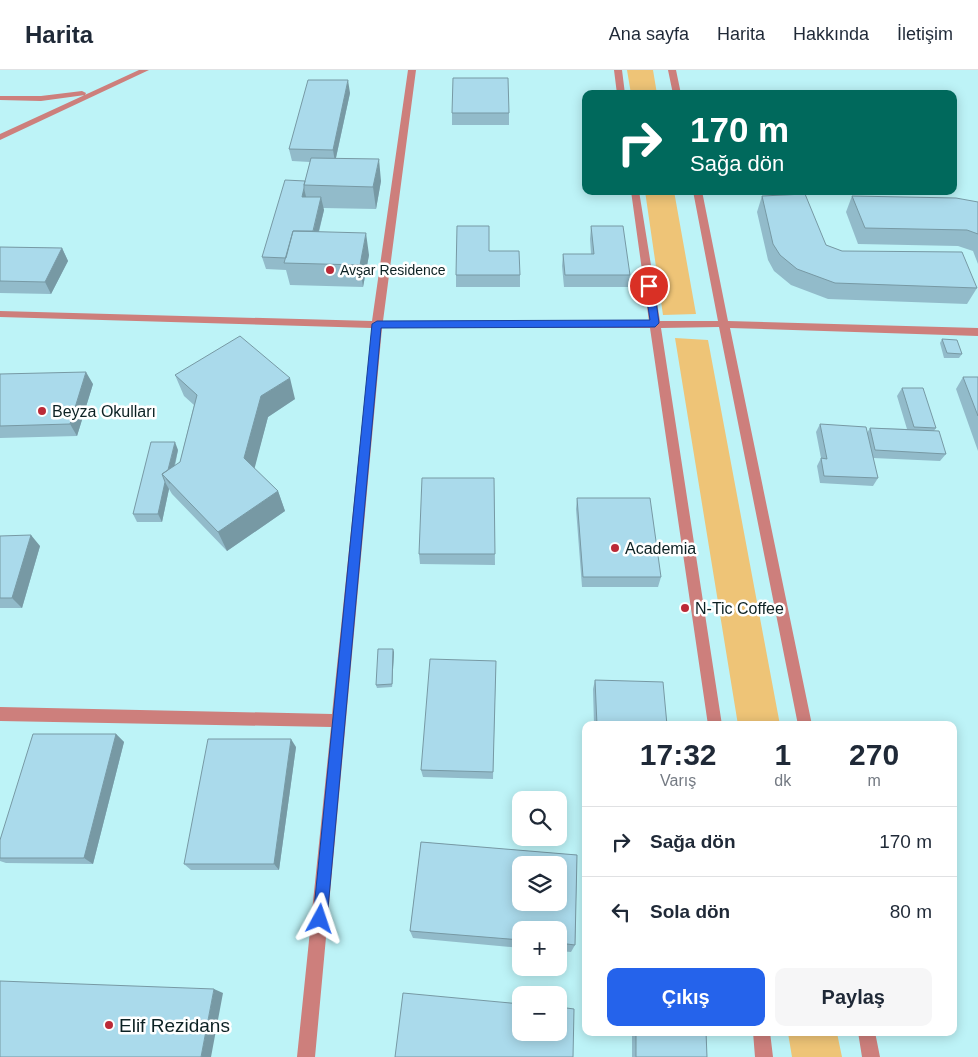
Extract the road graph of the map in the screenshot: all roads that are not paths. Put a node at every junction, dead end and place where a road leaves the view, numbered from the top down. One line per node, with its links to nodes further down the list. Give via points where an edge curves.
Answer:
1 (145, 70): 5 (street)
2 (412, 70): 14 (street)
3 (618, 70): 6 (street)
4 (672, 70): 7 (street)
5 (104, 88): 8 (street, via 56,98); 9 (street)
6 (620, 90)
7 (676, 90)
8 (0, 98)
9 (0, 137)
10 (636, 195): 13 (street)
11 (698, 195): 15 (street)
12 (0, 314): 14 (street)
13 (655, 323): 14 (street); 15 (street); 19 (street)
14 (377, 324): 18 (street)
15 (724, 324): 16 (street); 20 (street)
16 (978, 332)
17 (0, 714): 18 (street)
18 (339, 721): 23 (street)
19 (714, 721)
20 (803, 721)
21 (761, 1036): 24 (street)
22 (867, 1036): 25 (street)
23 (306, 1057)
24 (764, 1057)
25 (871, 1057)

